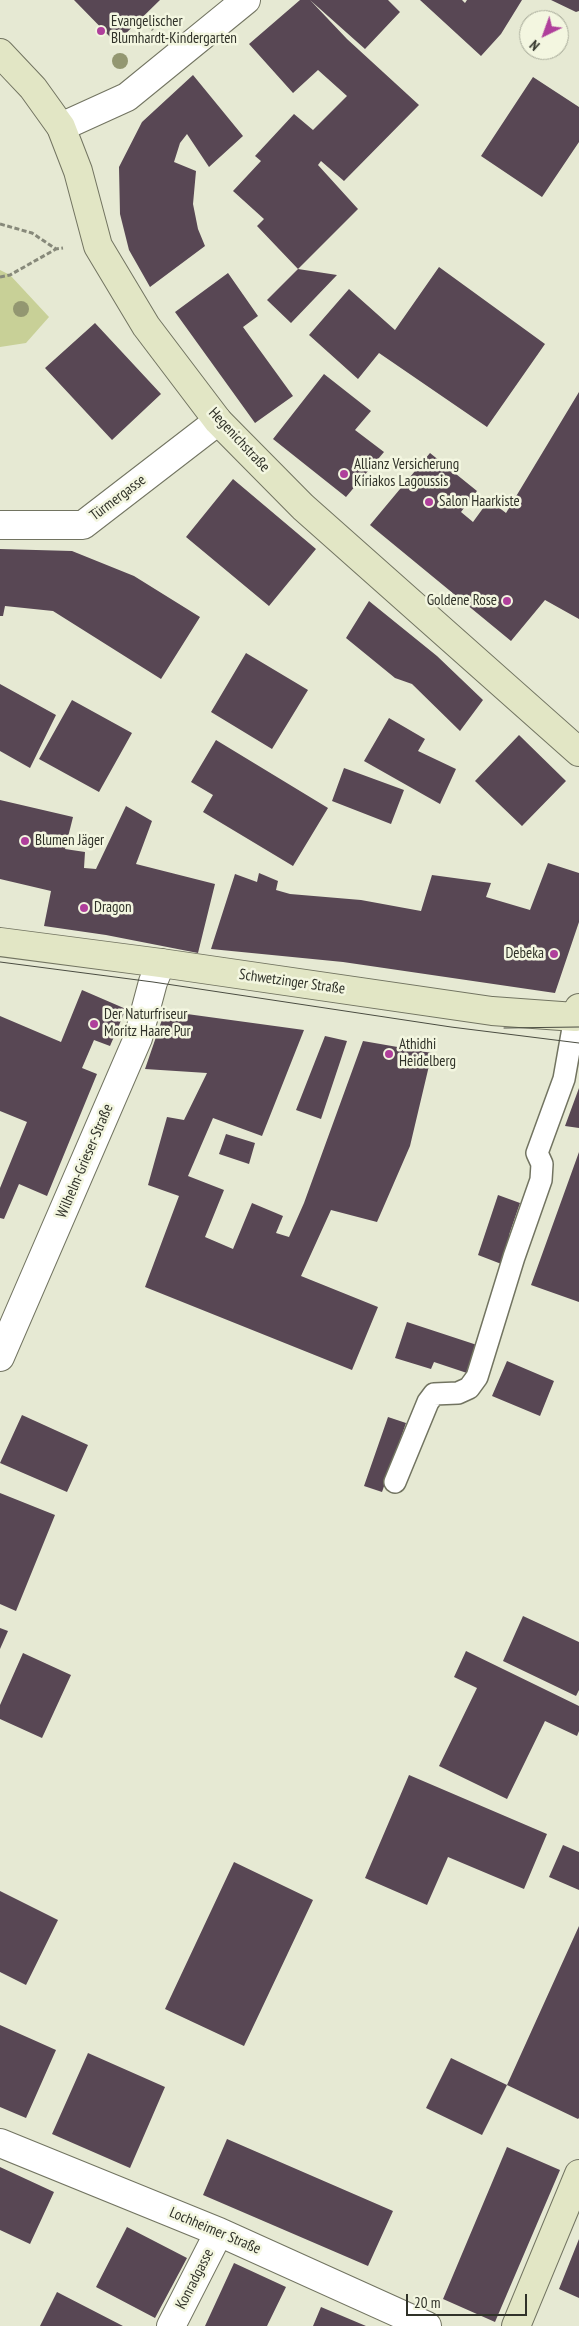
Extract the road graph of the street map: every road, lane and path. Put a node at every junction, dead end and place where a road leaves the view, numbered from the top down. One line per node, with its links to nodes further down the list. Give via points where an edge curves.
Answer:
1 (246, 0): 3 (street, via 127,97)
2 (0, 53): 3 (street, Hegenichstraße, via 33,88)
3 (61, 128): 8 (street, Hegenichstraße, via 78,172 98,246 146,326)
4 (0, 224): 5 (path)
5 (32, 233)
6 (56, 249): 7 (path, via 10,275)
7 (0, 277)
8 (218, 421): 9 (street, Türmergasse, via 83,525); 10 (street, Hegenichstraße, via 310,513)
9 (0, 525)
10 (579, 752)
11 (0, 942): 12 (street, Schwetzinger Straße)
12 (161, 963): 13 (street, Schwetzinger Straße, via 492,1011); 14 (street, Wilhelm-Grieser-Straße, via 138,1038)
13 (578, 1015): 15 (lane, via 564,1079 537,1153 542,1164 541,1180 477,1377 469,1388 458,1393 434,1394)
14 (0, 1357)
15 (396, 1482)
16 (0, 2143): 18 (street, Lochheimer Straße)
17 (579, 2174): 21 (street)
18 (219, 2232): 19 (street, Konradgasse); 20 (street, Lochheimer Straße)
19 (171, 2326)
20 (427, 2326)
21 (516, 2326)

